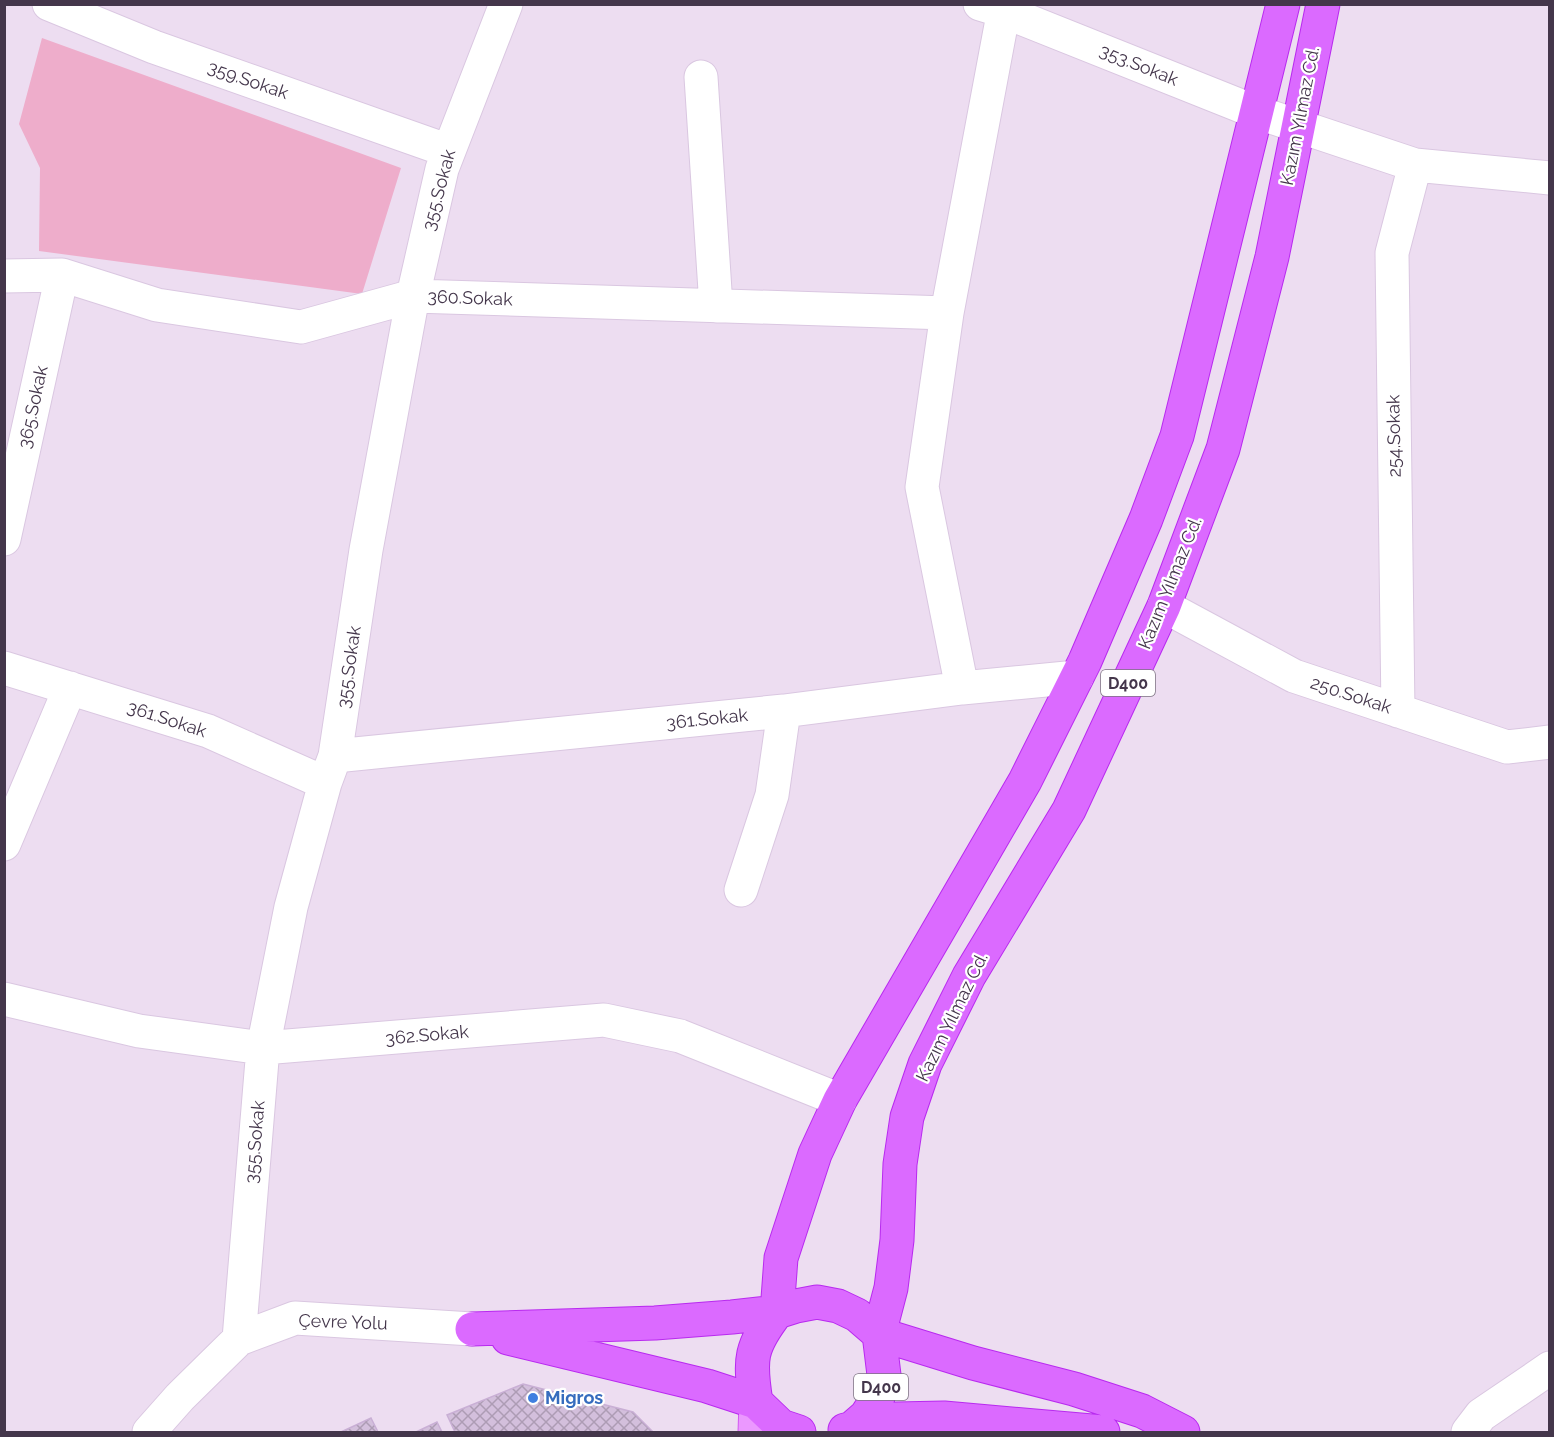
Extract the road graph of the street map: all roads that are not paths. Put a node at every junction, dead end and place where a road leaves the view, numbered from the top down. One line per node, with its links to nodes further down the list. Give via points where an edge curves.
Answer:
1 (49, 4): 9 (street, 359.Sokak, via 154,47)
2 (506, 4): 9 (street, 355.Sokak)
3 (1283, 4): 7 (highway, D400)
4 (1323, 4): 8 (highway, Kazım Yılmaz Cd. / D400)
5 (996, 7): 7 (street, 353.Sokak); 16 (street)
6 (701, 77): 15 (street)
7 (1256, 112): 8 (street, 353.Sokak); 20 (highway, D400, via 1177,436 1116,594)
8 (1298, 126): 10 (street, 353.Sokak); 18 (highway, Kazım Yılmaz Cd. / D400, via 1272,257 1223,449)
9 (449, 151): 14 (street, 355.Sokak)
10 (1415, 165): 11 (street, 353.Sokak); 24 (street, 254.Sokak, via 1392,253)
11 (1550, 178)
12 (62, 274): 13 (street, 360.Sokak); 14 (street, 360.Sokak, via 157,305 301,327); 17 (street, 365.Sokak)
13 (4, 276)
14 (412, 296): 15 (street, 360.Sokak); 26 (street, 355.Sokak)
15 (716, 306): 16 (street, 360.Sokak)
16 (947, 313): 22 (street, via 922,487)
17 (4, 539)
18 (1164, 606): 24 (street, 250.Sokak, via 1294,676); 34 (highway, Kazım Yılmaz Cd. / D400, via 1069,810 969,976 925,1064 907,1117 900,1164 895,1259)
19 (4, 668): 21 (street, 361.Sokak)
20 (1077, 677): 22 (street, 361.Sokak); 31 (highway, D400, via 1025,781)
21 (70, 688): 26 (street, 361.Sokak); 27 (street)
22 (962, 688): 23 (street, 361.Sokak)
23 (784, 711): 26 (street, 361.Sokak); 28 (street, via 772,795)
24 (1398, 711): 25 (street, 250.Sokak, via 1508,747)
25 (1550, 742)
26 (330, 769): 30 (street, 355.Sokak, via 291,907)
27 (4, 844)
28 (741, 890)
29 (4, 999): 30 (street, 362.Sokak, via 139,1031)
30 (263, 1048): 31 (street, 362.Sokak, via 604,1020 680,1036); 35 (street, 355.Sokak)
31 (840, 1100): 32 (highway, D400, via 815,1154 781,1258)
32 (777, 1312): 33 (highway, via 655,1323); 34 (highway, via 817,1302 838,1306 857,1315); 37 (highway, via 753,1351)
33 (472, 1329): 35 (street, Çevre Yolu, via 296,1318); 37 (highway, via 707,1386)
34 (879, 1334): 38 (highway, D400, via 884,1375 878,1397 866,1416); 42 (highway, via 1074,1389 1142,1411)
35 (239, 1339): 39 (street, Çevre Yolu)
36 (1550, 1368): 43 (street, via 1481,1415)
37 (755, 1417): 40 (highway)
38 (846, 1431): 41 (highway, via 896,1419 944,1418)
39 (149, 1432)
40 (799, 1432)
41 (1103, 1432)
42 (1183, 1432)
43 (1468, 1432)

